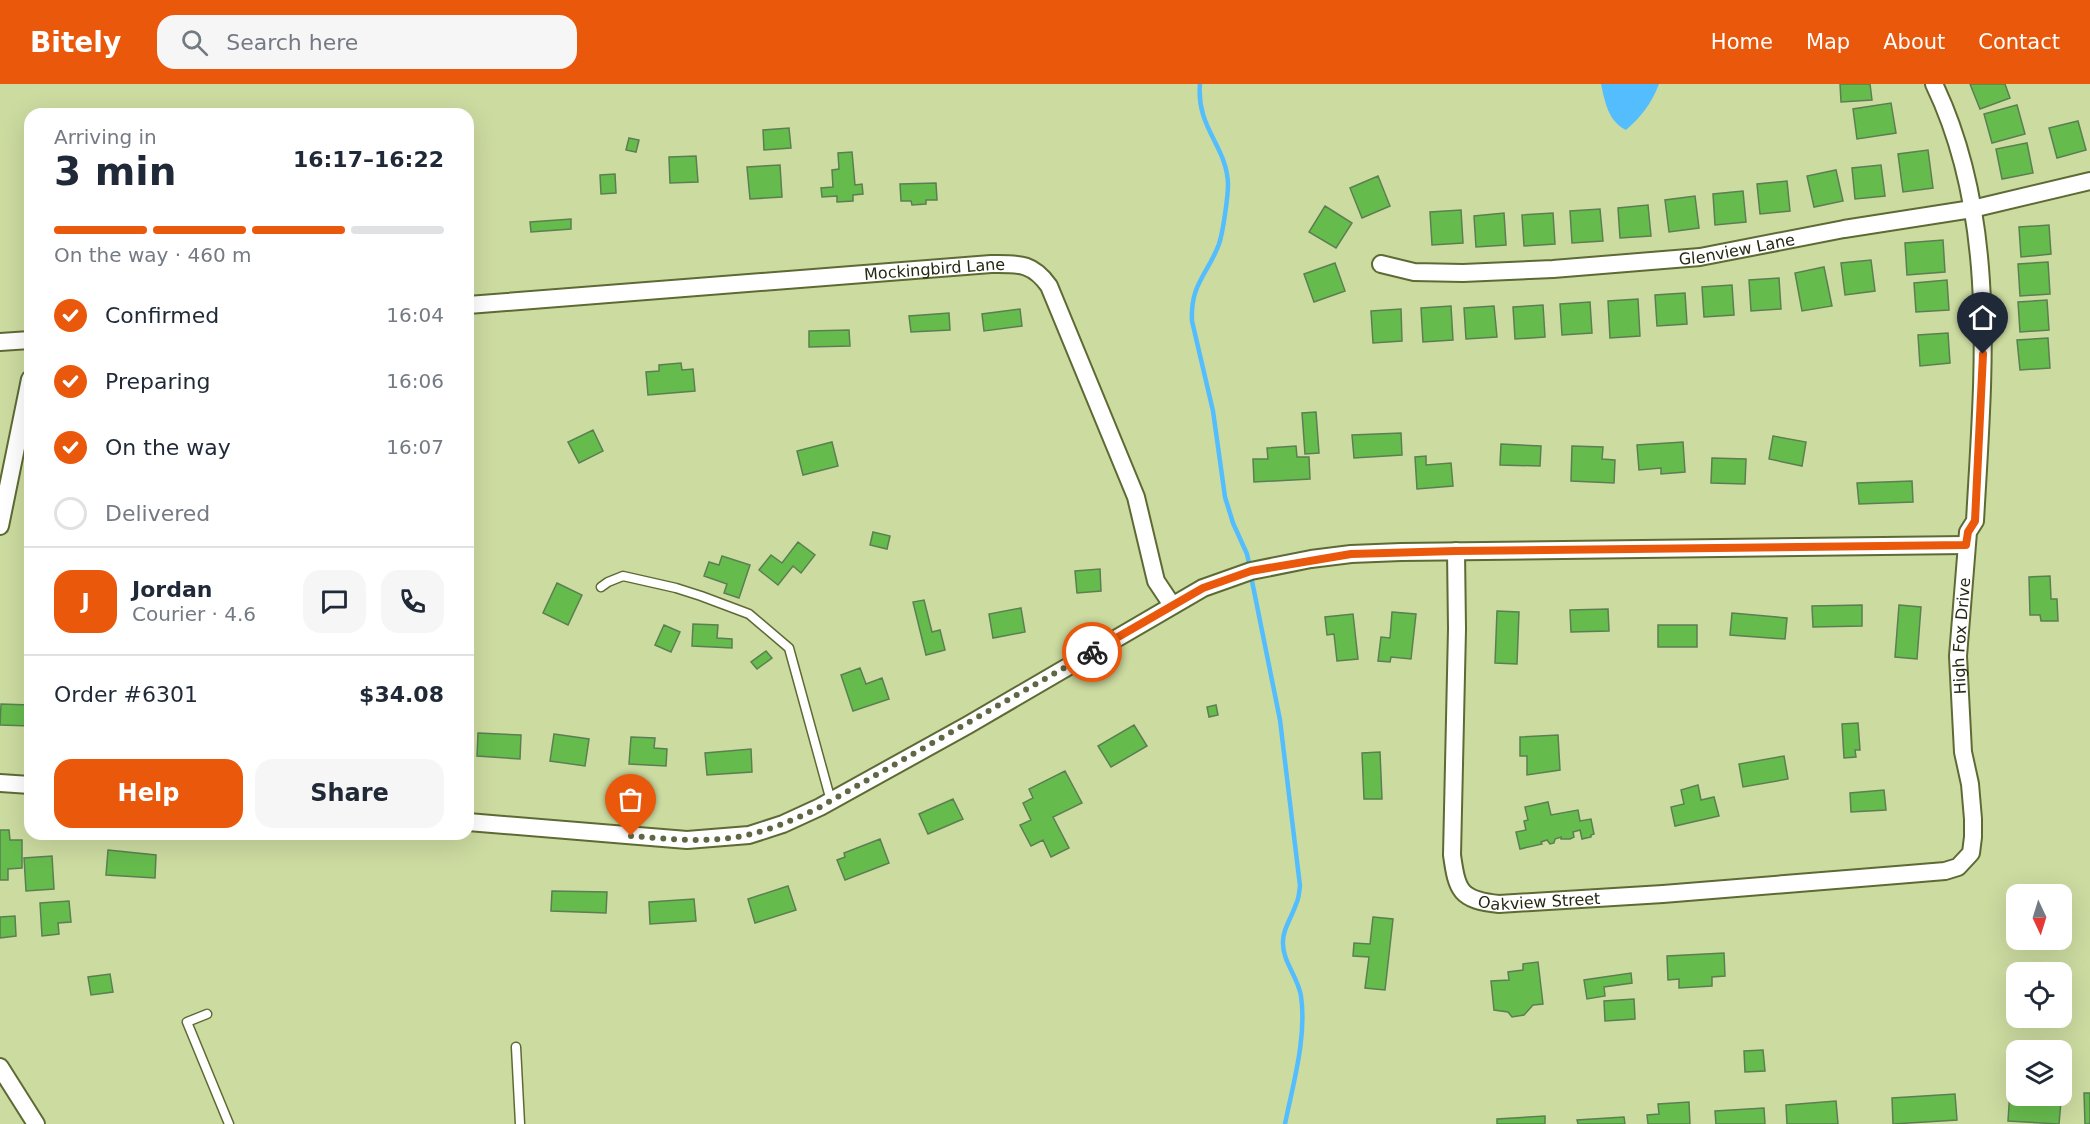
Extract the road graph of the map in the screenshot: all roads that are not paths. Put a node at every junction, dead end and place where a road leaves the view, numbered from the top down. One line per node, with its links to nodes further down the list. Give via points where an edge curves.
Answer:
1 (1934, 84): 3 (street, High Fox Drive, via 1955,134)
2 (2090, 181): 3 (street, Glenview Lane)
3 (1972, 209): 4 (street, Glenview Lane, via 1689,258 1463,273 1414,272); 10 (street, High Fox Drive, via 1982,290 1983,374 1975,521)
4 (1381, 264)
5 (474, 305): 13 (street, Mockingbird Lane, via 991,264 1031,267 1049,286 1136,497 1156,581)
6 (24, 340): 7 (street)
7 (0, 342)
8 (24, 408): 9 (street)
9 (0, 526)
10 (1966, 545): 11 (street); 18 (street, High Fox Drive, via 1958,656 1973,837 1971,853)
11 (1455, 551): 13 (street, via 1351,554 1281,565 1203,588); 18 (street, Oakview Street, via 1452,855 1459,889 1469,897 1498,904 1664,894)
12 (601, 587): 16 (lane, via 623,576 692,593 749,614 789,648)
13 (1172, 605): 16 (street)
14 (0, 783): 15 (street)
15 (24, 785)
16 (831, 801): 17 (street, via 749,835 687,840)
17 (474, 823)
18 (1958, 867)
19 (207, 1014): 23 (lane, via 187,1022)
20 (516, 1047): 24 (lane)
21 (0, 1067): 22 (street)
22 (36, 1124)
23 (229, 1124)
24 (520, 1124)

